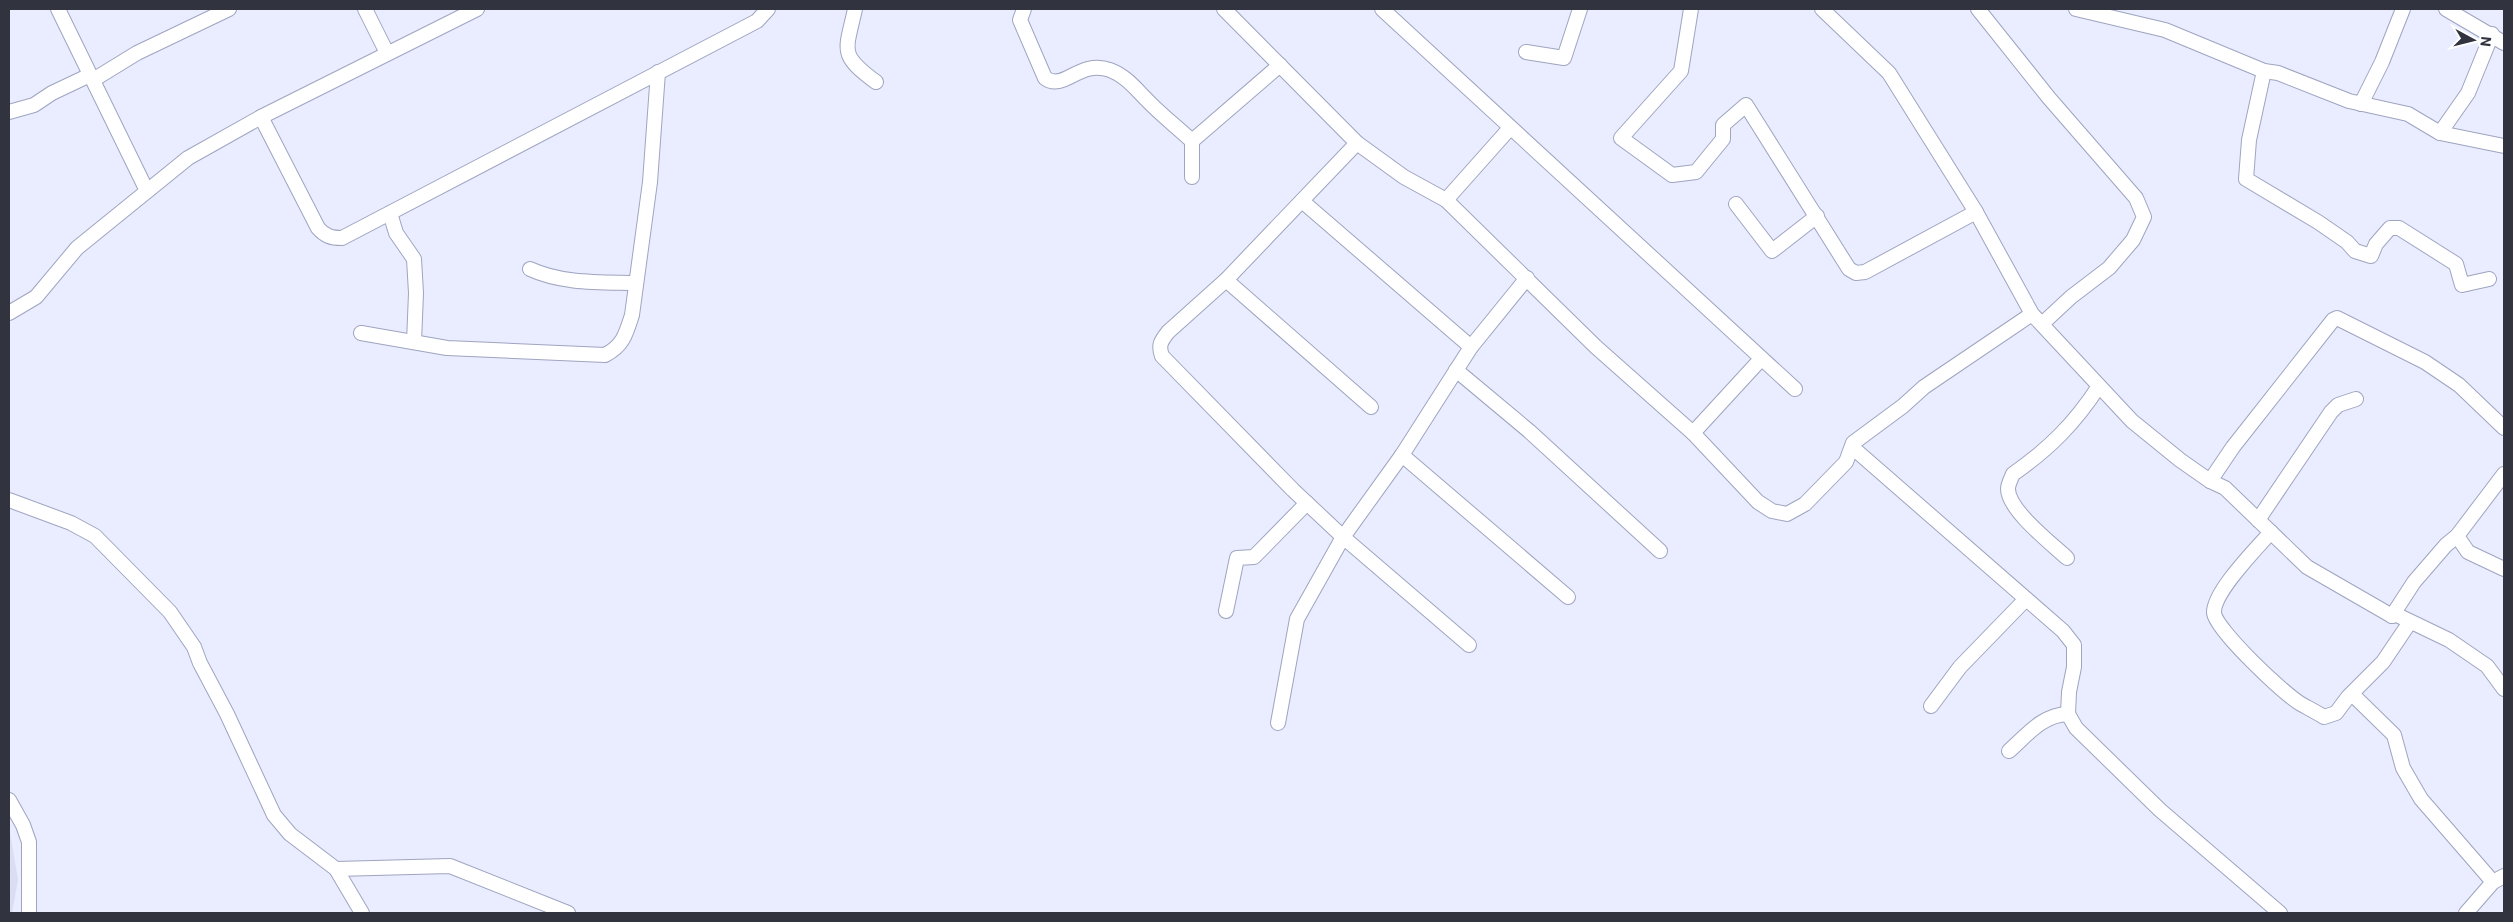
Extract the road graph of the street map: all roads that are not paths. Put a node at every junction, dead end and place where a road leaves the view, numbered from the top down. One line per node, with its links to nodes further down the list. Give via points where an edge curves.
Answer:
1 (58, 9): 24 (street)
2 (229, 9): 24 (street)
3 (365, 9): 20 (street)
4 (477, 9): 20 (street)
5 (768, 9): 23 (street, via 757,21)
6 (855, 9): 25 (street, via 848,55 854,66)
7 (1024, 9): 31 (street, via 1020,20 1045,78 1061,82 1084,69 1095,67 1112,71 1133,84)
8 (1224, 9): 21 (street)
9 (1382, 9): 29 (street)
10 (1580, 9): 19 (street, via 1564,58)
11 (1691, 9): 41 (street, via 1681,71 1621,138 1672,175 1696,172 1723,139 1723,125 1746,106)
12 (1822, 9): 39 (street, via 1889,74)
13 (1978, 9): 48 (street, via 2049,98 2136,198 2144,217 2133,240 2109,268)
14 (2076, 9): 22 (street, via 2165,30)
15 (2403, 9): 26 (street)
16 (2445, 9): 17 (street)
17 (2492, 34): 18 (street); 30 (street, via 2468,93)
18 (2504, 43)
19 (1526, 52)
20 (388, 53): 28 (street)
21 (1280, 65): 31 (street); 32 (street)
22 (2264, 71): 26 (street, via 2278,73); 44 (street, via 2249,140 2246,179 2318,222 2355,251 2371,256 2376,244 2390,228 2399,228 2456,264 2462,284)
23 (658, 72): 40 (street); 46 (street, via 650,182)
24 (92, 78): 27 (street, via 52,93 34,105); 35 (street)
25 (876, 82)
26 (2361, 104): 30 (street, via 2408,114)
27 (9, 112)
28 (261, 117): 35 (street, via 188,158); 40 (street, via 324,234 342,238)
29 (1510, 128): 36 (street); 52 (street)
30 (2440, 133): 33 (street)
31 (1192, 141): 34 (street)
32 (1357, 143): 36 (street, via 1404,177); 37 (street)
33 (2504, 146)
34 (1192, 177)
35 (147, 191): 47 (street, via 77,248 36,297)
36 (1446, 200): 43 (street)
37 (1302, 201): 45 (street); 51 (street)
38 (1736, 204): 41 (street, via 1772,251)
39 (1976, 212): 41 (street, via 1865,272 1856,273 1849,269); 48 (street)
40 (390, 213): 50 (street, via 396,233 414,259)
41 (1816, 216)
42 (530, 269): 46 (street, via 567,279)
43 (1527, 278): 51 (street); 59 (street, via 1596,347)
44 (2489, 279)
45 (1226, 280): 57 (street); 65 (street, via 1168,332 1160,342 1162,356)
46 (636, 283): 50 (street, via 626,334 616,349 605,355 447,348)
47 (9, 313)
48 (2037, 319): 54 (street); 60 (street, via 1924,387)
49 (361, 332): 50 (street)
50 (414, 342)
51 (1472, 347): 53 (street)
52 (1761, 359): 55 (street); 59 (street)
53 (1456, 370): 61 (street); 70 (street)
54 (2099, 386): 63 (street, via 2132,421); 71 (street, via 2080,416 2047,448 2013,474 2008,491 2019,512)
55 (1795, 388)
56 (2356, 399): 66 (street, via 2338,405 2330,412)
57 (1372, 407)
58 (2504, 428): 63 (street, via 2452,380 2425,362 2337,318 2233,447)
59 (1693, 433): 60 (street, via 1758,502 1772,511 1787,514 1805,504 1846,462)
60 (1852, 447): 74 (street)
61 (1402, 455): 69 (street); 73 (street)
62 (2504, 474): 68 (street)
63 (2210, 481): 66 (street, via 2225,488)
64 (9, 500): 86 (street, via 71,523 95,536 170,612 194,647 274,815 290,834)
65 (1307, 503): 69 (street); 75 (street, via 1254,557 1237,558)
66 (2258, 520): 67 (street)
67 (2271, 532): 76 (street, via 2307,566); 80 (street, via 2226,584 2214,613 2219,624 2273,681 2300,703 2324,716 2336,713)
68 (2457, 536): 72 (street, via 2468,552); 76 (street, via 2414,582)
69 (1343, 537): 78 (street); 83 (street, via 1298,619)
70 (1660, 551)
71 (2067, 558)
72 (2504, 569)
73 (1568, 597)
74 (2026, 599): 81 (street, via 1960,667); 82 (street, via 2074,645)
75 (1226, 611)
76 (2392, 616): 77 (street, via 2397,615)
77 (2410, 622): 79 (street, via 2449,640 2487,666); 80 (street, via 2383,662)
78 (1469, 645)
79 (2504, 689)
80 (2352, 694): 87 (street, via 2394,735 2403,768 2421,799)
81 (1931, 706)
82 (2068, 714): 84 (street, via 2054,714 2045,719); 91 (street, via 2076,728 2160,810)
83 (1278, 722)
84 (2008, 751)
85 (9, 800): 88 (street, via 29,842)
86 (336, 869): 89 (street); 90 (street, via 450,866)
87 (2499, 879): 92 (street)
88 (28, 913)
89 (362, 913)
90 (568, 913)
91 (2280, 913)
92 (2466, 913)

